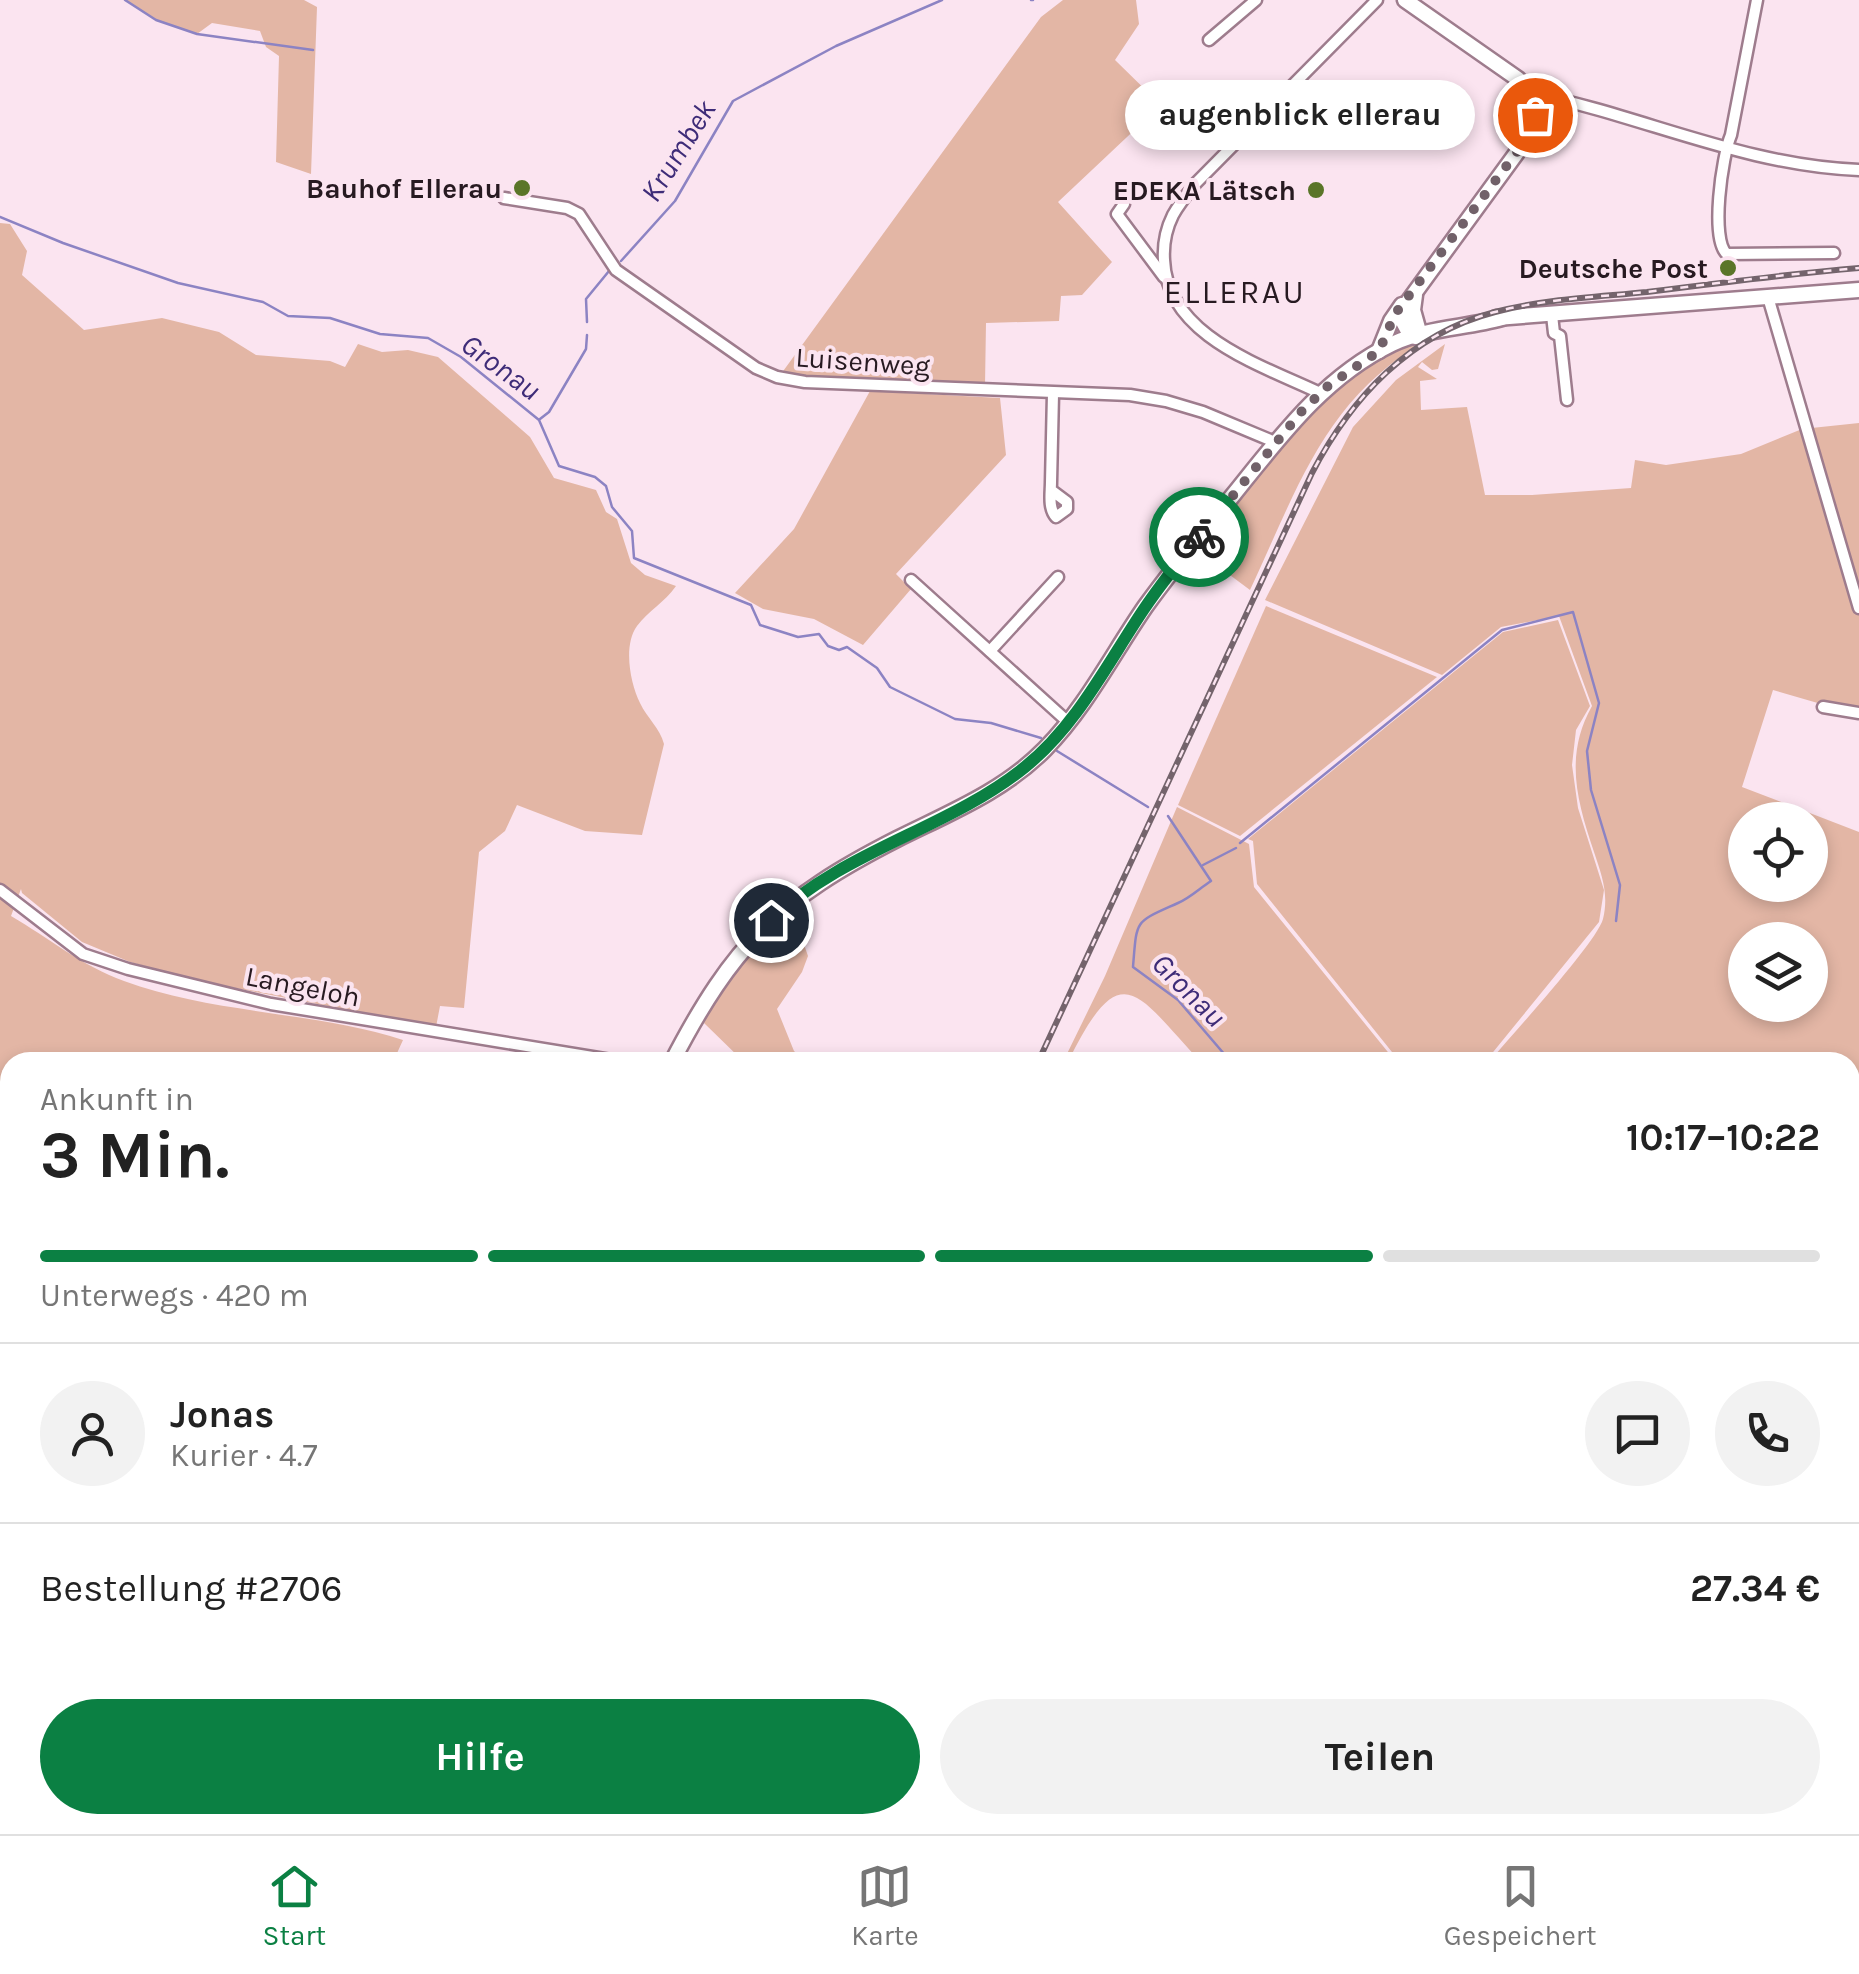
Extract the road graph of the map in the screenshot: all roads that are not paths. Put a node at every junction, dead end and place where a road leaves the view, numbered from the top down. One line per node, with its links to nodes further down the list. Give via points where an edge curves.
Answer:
1 (1256, 0): 5 (street)
2 (1377, 0): 14 (street, via 1196,183 1166,233)
3 (1404, 0): 6 (main road, via 1484,53)
4 (1757, 0): 9 (street)
5 (1210, 40)
6 (1530, 94): 7 (street); 8 (main road)
7 (1578, 102): 8 (street); 9 (street)
8 (1535, 115): 15 (main road, via 1526,140)
9 (1725, 148): 10 (street); 13 (street, via 1722,250)
10 (1859, 170)
11 (504, 198): 22 (street, Luisenweg, via 579,214 616,270 778,378)
12 (1124, 204): 14 (street, via 1117,214)
13 (1834, 253)
14 (1165, 277): 21 (street, via 1199,330)
15 (1416, 290): 19 (main road, via 1403,314); 20 (main road, via 1395,314)
16 (1859, 290): 17 (main road)
17 (1768, 297): 18 (main road); 28 (street)
18 (1552, 315): 19 (main road); 23 (street)
19 (1413, 335): 20 (main road)
20 (1379, 351): 21 (main road)
21 (1320, 393): 24 (main road)
22 (1054, 394): 24 (street, Luisenweg, via 1166,401); 25 (street)
23 (1568, 400)
24 (1276, 442): 32 (main road, via 1146,606)
25 (1051, 490)
26 (1058, 577): 29 (street)
27 (911, 580): 29 (street)
28 (1859, 608)
29 (990, 651): 32 (street)
30 (1823, 707): 31 (street)
31 (1859, 713)
32 (1068, 722): 35 (main road, via 984,796 854,861 788,904 726,968)
33 (0, 890): 34 (street, Langeloh, via 83,954 128,969 270,1004)
34 (561, 1052)
35 (677, 1052)

